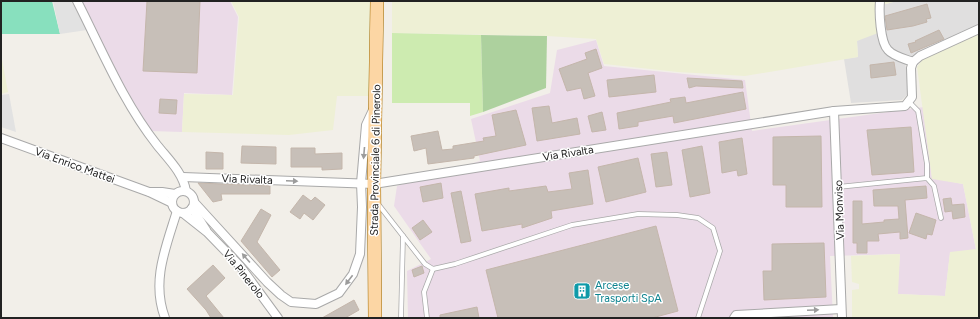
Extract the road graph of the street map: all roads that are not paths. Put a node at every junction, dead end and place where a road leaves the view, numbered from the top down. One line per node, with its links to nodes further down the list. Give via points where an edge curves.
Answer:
1 (77, 1): 9 (street, via 125,99)
2 (377, 1): 11 (main road, Strada Provinciale 6 di Pinerolo, via 376,102)
3 (880, 1): 5 (street, via 880,18 887,50)
4 (979, 29): 5 (street, via 920,56)
5 (913, 62): 6 (street, via 912,97)
6 (909, 102): 7 (street, Via Rivalta, via 905,106); 10 (lane, via 918,111)
7 (834, 111): 11 (street, Via Rivalta); 12 (street, Via Monviso)
8 (1, 138): 13 (street, Via Enrico Mattei)
9 (180, 174): 11 (street, Via Rivalta, one-way to 11); 14 (street)
10 (927, 178): 12 (lane); 20 (lane, via 934,186)
11 (368, 184): 15 (main road, Strada Provinciale 6 di Pinerolo); 18 (street); 18 (street)
12 (838, 187): 24 (street, Via Monviso)
13 (149, 192): 14 (street, Via Enrico Mattei); 16 (street, Via Enrico Mattei)
14 (180, 192): 16 (street); 17 (street, via 192,196)
15 (374, 199): 22 (lane); 27 (main road, Strada Provinciale 6 di Pinerolo)
16 (172, 203): 19 (street, Via Pinerolo)
17 (193, 205): 18 (street, one-way to 17, via 360,254 354,274 339,294 316,304 291,302 281,295); 19 (street); 21 (street, Via Pinerolo)
18 (362, 207)
19 (180, 212): 21 (street, Via Pinerolo); 25 (street, via 162,259 158,281)
20 (941, 218)
21 (207, 232): 26 (street, Via Pinerolo, via 240,266)
22 (403, 236): 23 (lane); 28 (lane)
23 (432, 269): 29 (lane, via 424,292); 30 (lane, via 456,264 572,225 638,214 698,218 713,228 720,251)
24 (842, 309): 31 (street, one-way to 24, via 736,314); 32 (street, Via Monviso)
25 (165, 318)
26 (278, 318)
27 (375, 318)
28 (401, 318)
29 (427, 318)
30 (698, 318)
31 (734, 318)
32 (842, 318)

